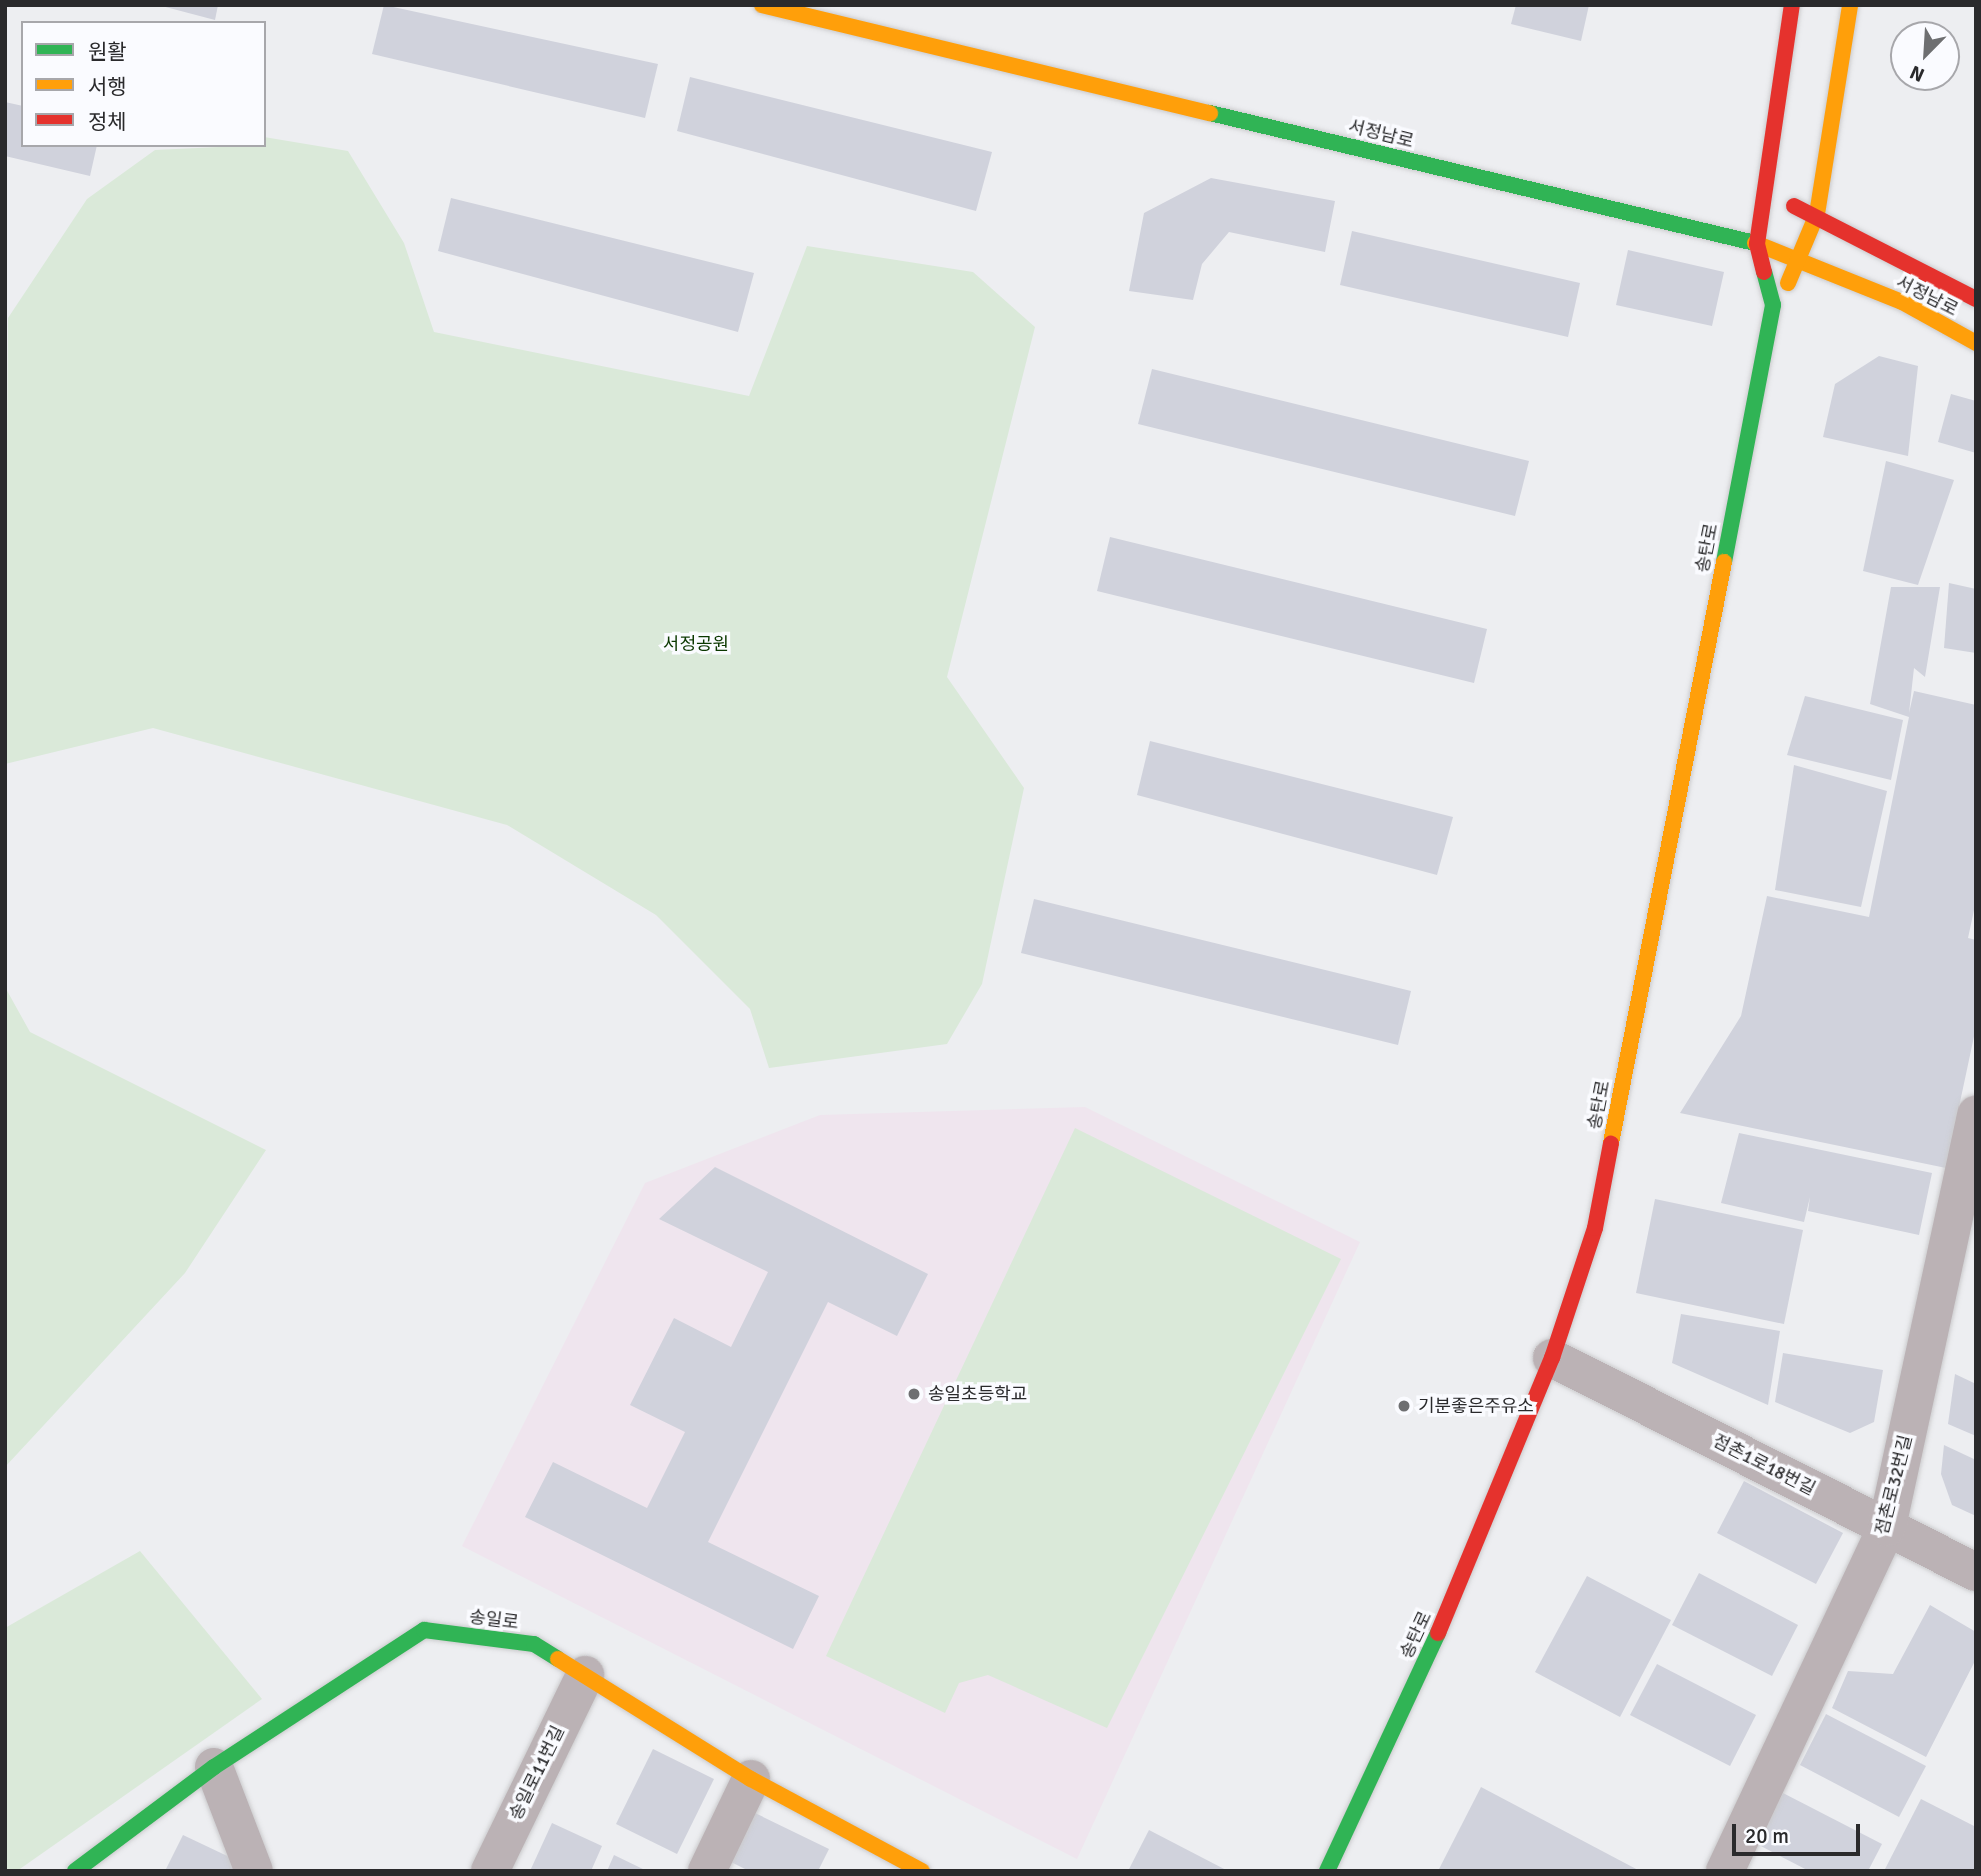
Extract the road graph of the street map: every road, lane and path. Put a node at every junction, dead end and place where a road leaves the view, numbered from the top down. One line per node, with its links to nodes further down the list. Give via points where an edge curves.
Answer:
1 (762, 5): 6 (street, 서정남로)
2 (1792, 5): 4 (street)
3 (1850, 5): 5 (street, 송탄로)
4 (1765, 197): 5 (street, 서정남로); 6 (street)
5 (1817, 214): 7 (street, 송탄로); 8 (street, 서정남로)
6 (1757, 244): 7 (street, 서정남로); 9 (street, 송탄로)
7 (1801, 262): 9 (street, 송탄로); 10 (street, 서정남로, via 1902,302)
8 (1976, 299)
9 (1773, 305): 12 (street, 송탄로, via 1595,1228)
10 (1976, 343)
11 (1976, 1114): 13 (street, 점촌로32번길)
12 (1552, 1358): 13 (street, 점촌1로18번길); 23 (street, 송탄로, via 1460,1586)
13 (1887, 1527): 14 (street, 점촌1로18번길); 24 (street, 점촌로32번길)
14 (1976, 1572)
15 (585, 1675): 16 (street, 송일로, via 534,1644 424,1630); 17 (street, 송일로); 20 (street, 송일로11번길)
16 (214, 1767): 18 (street, 송일로); 19 (street)
17 (751, 1779): 21 (street); 22 (street, 송일로)
18 (75, 1871)
19 (254, 1871)
20 (490, 1871)
21 (707, 1871)
22 (922, 1871)
23 (1327, 1871)
24 (1725, 1871)

